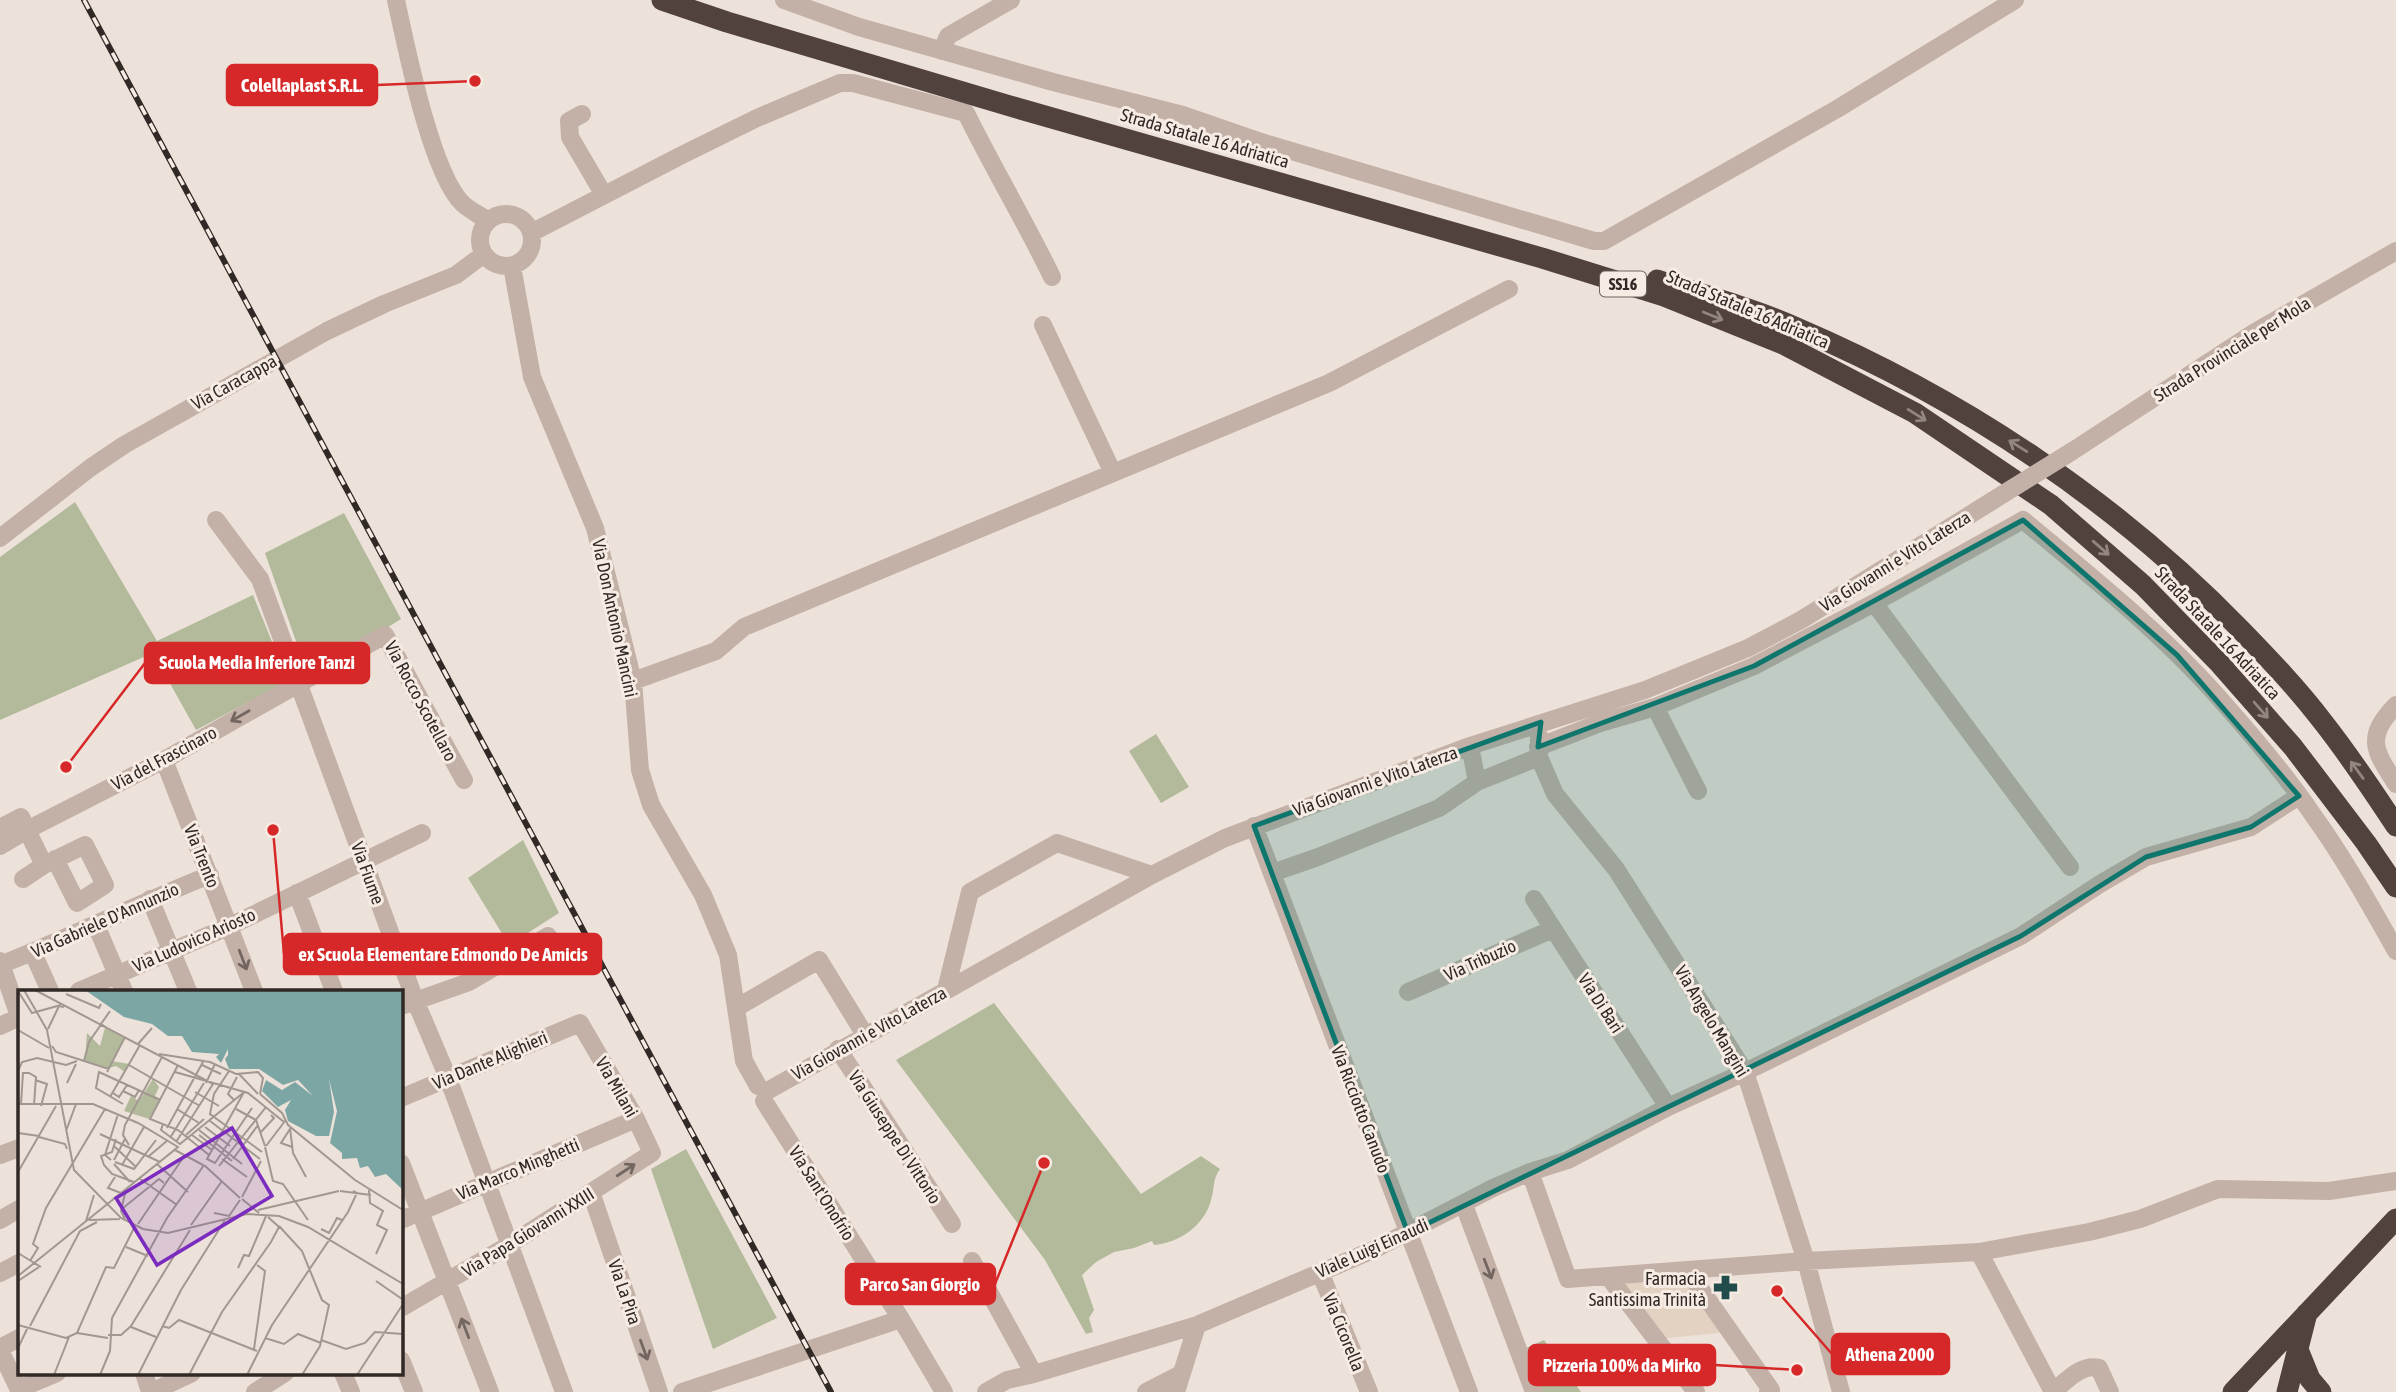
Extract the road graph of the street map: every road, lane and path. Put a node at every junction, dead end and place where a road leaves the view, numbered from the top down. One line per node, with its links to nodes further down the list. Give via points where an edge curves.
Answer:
1 (396, 0): 10 (street, via 421,107 444,176 461,203)
2 (662, 0): 48 (highway, Strada Statale 16 Adriatica / SS16, one-way to 48, via 1010,106 1554,262 1664,296 1783,344 1915,413 2051,505 2143,585 2293,747)
3 (704, 0): 37 (highway, Strada Statale 16 Adriatica / SS16, one-way to 3, via 2323,721 2202,590 2044,463 1863,359 1797,327 1731,303)
4 (784, 0): 7 (street)
5 (1012, 0): 7 (street, via 948,36)
6 (2015, 0): 7 (street, via 1837,109 1604,242 1183,115)
7 (942, 51)
8 (582, 114): 9 (street, via 569,121 570,137)
9 (604, 195): 11 (street); 15 (street, via 757,118 840,83 853,83 966,113)
10 (488, 221): 11 (street, via 513,215); 13 (street, via 480,237)
11 (531, 233): 14 (street, via 526,257)
12 (2396, 251): 19 (street, Strada Provinciale per Mola, bridge, via 2255,332)
13 (484, 254): 14 (street, via 496,264); 21 (street, Via Caracappa, via 456,275 327,331 124,445)
14 (512, 266): 23 (street, Via Don Antonio Mancini, via 532,377 595,528)
15 (1052, 277)
16 (1509, 289): 18 (street, via 1329,383)
17 (1043, 326): 18 (street)
18 (1113, 473): 23 (street, via 744,627 716,651)
19 (1992, 501): 27 (street, Via Giovanni e Vito Laterza, via 1748,648 1645,690)
20 (216, 520): 24 (street, Via Fiume, via 260,579)
21 (0, 537)
22 (1874, 603): 26 (street, via 1754,666); 35 (street, via 2023,520 2177,655 2225,705); 43 (street)
23 (633, 681): 69 (street, Via Don Antonio Mancini, via 640,770 651,805 704,895 728,955)
24 (299, 682): 30 (street, Via del Frascinaro, one-way to 30); 31 (street, Via Rocco Scotellaro, via 385,635); 42 (street, Via Fiume)
25 (2396, 705): 33 (street, via 2376,731 2375,743)
26 (1655, 707): 29 (street, via 1600,723); 34 (street)
27 (1541, 722): 28 (street, Via Giovanni e Vito Laterza); 29 (street)
28 (1470, 746): 32 (street); 36 (street, Via Giovanni e Vito Laterza)
29 (1539, 752): 32 (street); 76 (street, Via Angelo Mangini, via 1556,794 1616,869)
30 (164, 760): 39 (street, Via del Frascinaro); 45 (street, Via Trento)
31 (464, 780)
32 (1476, 782): 44 (street, via 1438,808)
33 (2396, 784)
34 (1698, 790)
35 (2299, 796): 57 (street); 76 (street, Viale Luigi Einaudi, via 2251,827 2146,857 2021,936)
36 (1254, 826): 44 (street, Via Ricciotto Canudo); 46 (street, Via Giovanni e Vito Laterza)
37 (2396, 826)
38 (0, 828): 39 (street, via 21,817)
39 (27, 830): 41 (street, Via del Frascinaro); 47 (street, via 49,862)
40 (422, 833): 42 (street, Via Ludovico Ariosto)
41 (0, 846)
42 (363, 862): 49 (street, Via Ludovico Ariosto); 68 (street, Via Fiume)
43 (2070, 867)
44 (1272, 873): 97 (street, Via Ricciotto Canudo)
45 (210, 875): 50 (street, Via Gabriele D'Annunzio); 53 (street, Via Trento)
46 (1153, 875): 61 (street, Via Giovanni e Vito Laterza); 61 (street, via 1057,843 970,892)
47 (23, 879)
48 (2396, 887)
49 (297, 892): 53 (street, Via Ludovico Ariosto); 66 (street)
50 (150, 899): 52 (street, Via Gabriele D'Annunzio); 56 (street)
51 (1534, 899): 54 (street, Via Di Bari)
52 (96, 925): 58 (street, Via Gabriele D'Annunzio); 60 (street)
53 (230, 926): 56 (street, Via Ludovico Ariosto); 65 (street, Via Trento, one-way to 65)
54 (1553, 929): 67 (street, Via Tribuzio); 80 (street, Via Di Bari)
55 (548, 936): 68 (street, via 469,982)
56 (172, 949): 60 (street, Via Ludovico Ariosto); 64 (street)
57 (2396, 951)
58 (33, 953): 59 (street, Via Gabriele D'Annunzio); 62 (street)
59 (0, 963): 70 (street)
60 (120, 983): 63 (street, Via Ludovico Ariosto)
61 (946, 989): 74 (street, Via Giovanni e Vito Laterza)
62 (50, 990)
63 (84, 990)
64 (188, 990)
65 (254, 990)
66 (334, 990)
67 (1408, 992)
68 (408, 1003): 77 (street, Via Fiume)
69 (736, 1008): 74 (street, via 819,960); 78 (street, Via Don Antonio Mancini, via 744,1061)
70 (18, 1013)
71 (18, 1017): 73 (street)
72 (580, 1023): 77 (street, Via Dante Alighieri); 81 (street, Via Milani)
73 (0, 1026)
74 (865, 1035): 75 (street, Via Giovanni e Vito Laterza)
75 (838, 1049): 78 (street, Via Giovanni e Vito Laterza); 96 (street, Via Giuseppe Di Vittorio)
76 (1745, 1072): 80 (street, Viale Luigi Einaudi); 101 (street, Via Angelo Mangini)
77 (448, 1078): 79 (street, Via Dante Alighieri); 87 (street, Via Fiume)
78 (764, 1092): 110 (street, Via Sant'Onofrio)
79 (402, 1098)
80 (1668, 1107): 86 (street, Viale Luigi Einaudi, via 1568,1160)
81 (636, 1119): 83 (street, Via Milani); 87 (street, Via Marco Minghetti)
82 (18, 1148): 84 (street)
83 (652, 1153): 89 (street, Via Papa Giovanni XXIII, one-way to 83)
84 (0, 1155)
85 (402, 1166): 92 (street)
86 (1530, 1172): 90 (street, Viale Luigi Einaudi); 106 (street, via 1568,1279)
87 (487, 1181): 92 (street, Via Marco Minghetti); 98 (street, Via Fiume)
88 (2396, 1181): 99 (street, via 2329,1191 2218,1189 2140,1219)
89 (591, 1192): 98 (street, Via Papa Giovanni XXIII); 133 (street, Via La Pira, one-way to 133)
90 (1464, 1205): 97 (street, Viale Luigi Einaudi); 141 (street, one-way to 141)
91 (18, 1210): 93 (street)
92 (419, 1212): 94 (street, Via Marco Minghetti); 107 (street)
93 (0, 1220)
94 (402, 1220)
95 (2395, 1221): 109 (highway)
96 (952, 1224)
97 (1408, 1233): 104 (street, Viale Luigi Einaudi); 140 (street, Via Ricciotto Canudo)
98 (509, 1245): 107 (street, Via Papa Giovanni XXIII); 132 (street, Via Fiume)
99 (1979, 1252): 101 (street); 145 (street, via 2053,1392 2092,1366 2099,1368)
100 (972, 1261): 122 (street)
101 (1805, 1261): 103 (street); 144 (street, Via Angelo Mangini)
102 (18, 1264): 105 (street)
103 (1688, 1270): 106 (street); 143 (street, via 1771,1390)
104 (1320, 1272): 111 (street, Viale Luigi Einaudi); 139 (street, Via Cicorella)
105 (0, 1273)
106 (1608, 1276): 142 (street)
107 (447, 1282): 108 (street, Via Papa Giovanni XXIII); 131 (street, one-way to 107)
108 (402, 1307)
109 (2307, 1311): 114 (highway); 124 (highway)
110 (901, 1319): 134 (street); 135 (street, Via Sant'Onofrio)
111 (1197, 1325): 122 (street, Viale Luigi Einaudi); 123 (street)
112 (18, 1339): 113 (street)
113 (0, 1349): 125 (street)
114 (2299, 1352): 147 (highway); 148 (highway, via 2309,1380)
115 (402, 1362): 130 (street)
116 (55, 1374): 125 (street)
117 (144, 1374): 126 (street)
118 (190, 1374): 126 (street)
119 (282, 1374): 127 (street)
120 (283, 1374): 128 (street)
121 (343, 1374): 129 (street)
122 (1034, 1374): 136 (street, Viale Luigi Einaudi, via 1007,1380)
123 (1181, 1374): 137 (street); 138 (street)
124 (2249, 1384): 146 (highway)
125 (19, 1390)
126 (151, 1392)
127 (255, 1392)
128 (289, 1392)
129 (351, 1392)
130 (414, 1392)
131 (489, 1392)
132 (564, 1392)
133 (659, 1392)
134 (682, 1392)
135 (944, 1392)
136 (986, 1392)
137 (1146, 1392)
138 (1176, 1392)
139 (1369, 1392)
140 (1469, 1392)
141 (1534, 1392)
142 (1696, 1392)
143 (1768, 1392)
144 (1841, 1392)
145 (2110, 1392)
146 (2233, 1392)
147 (2287, 1392)
148 (2321, 1392)

